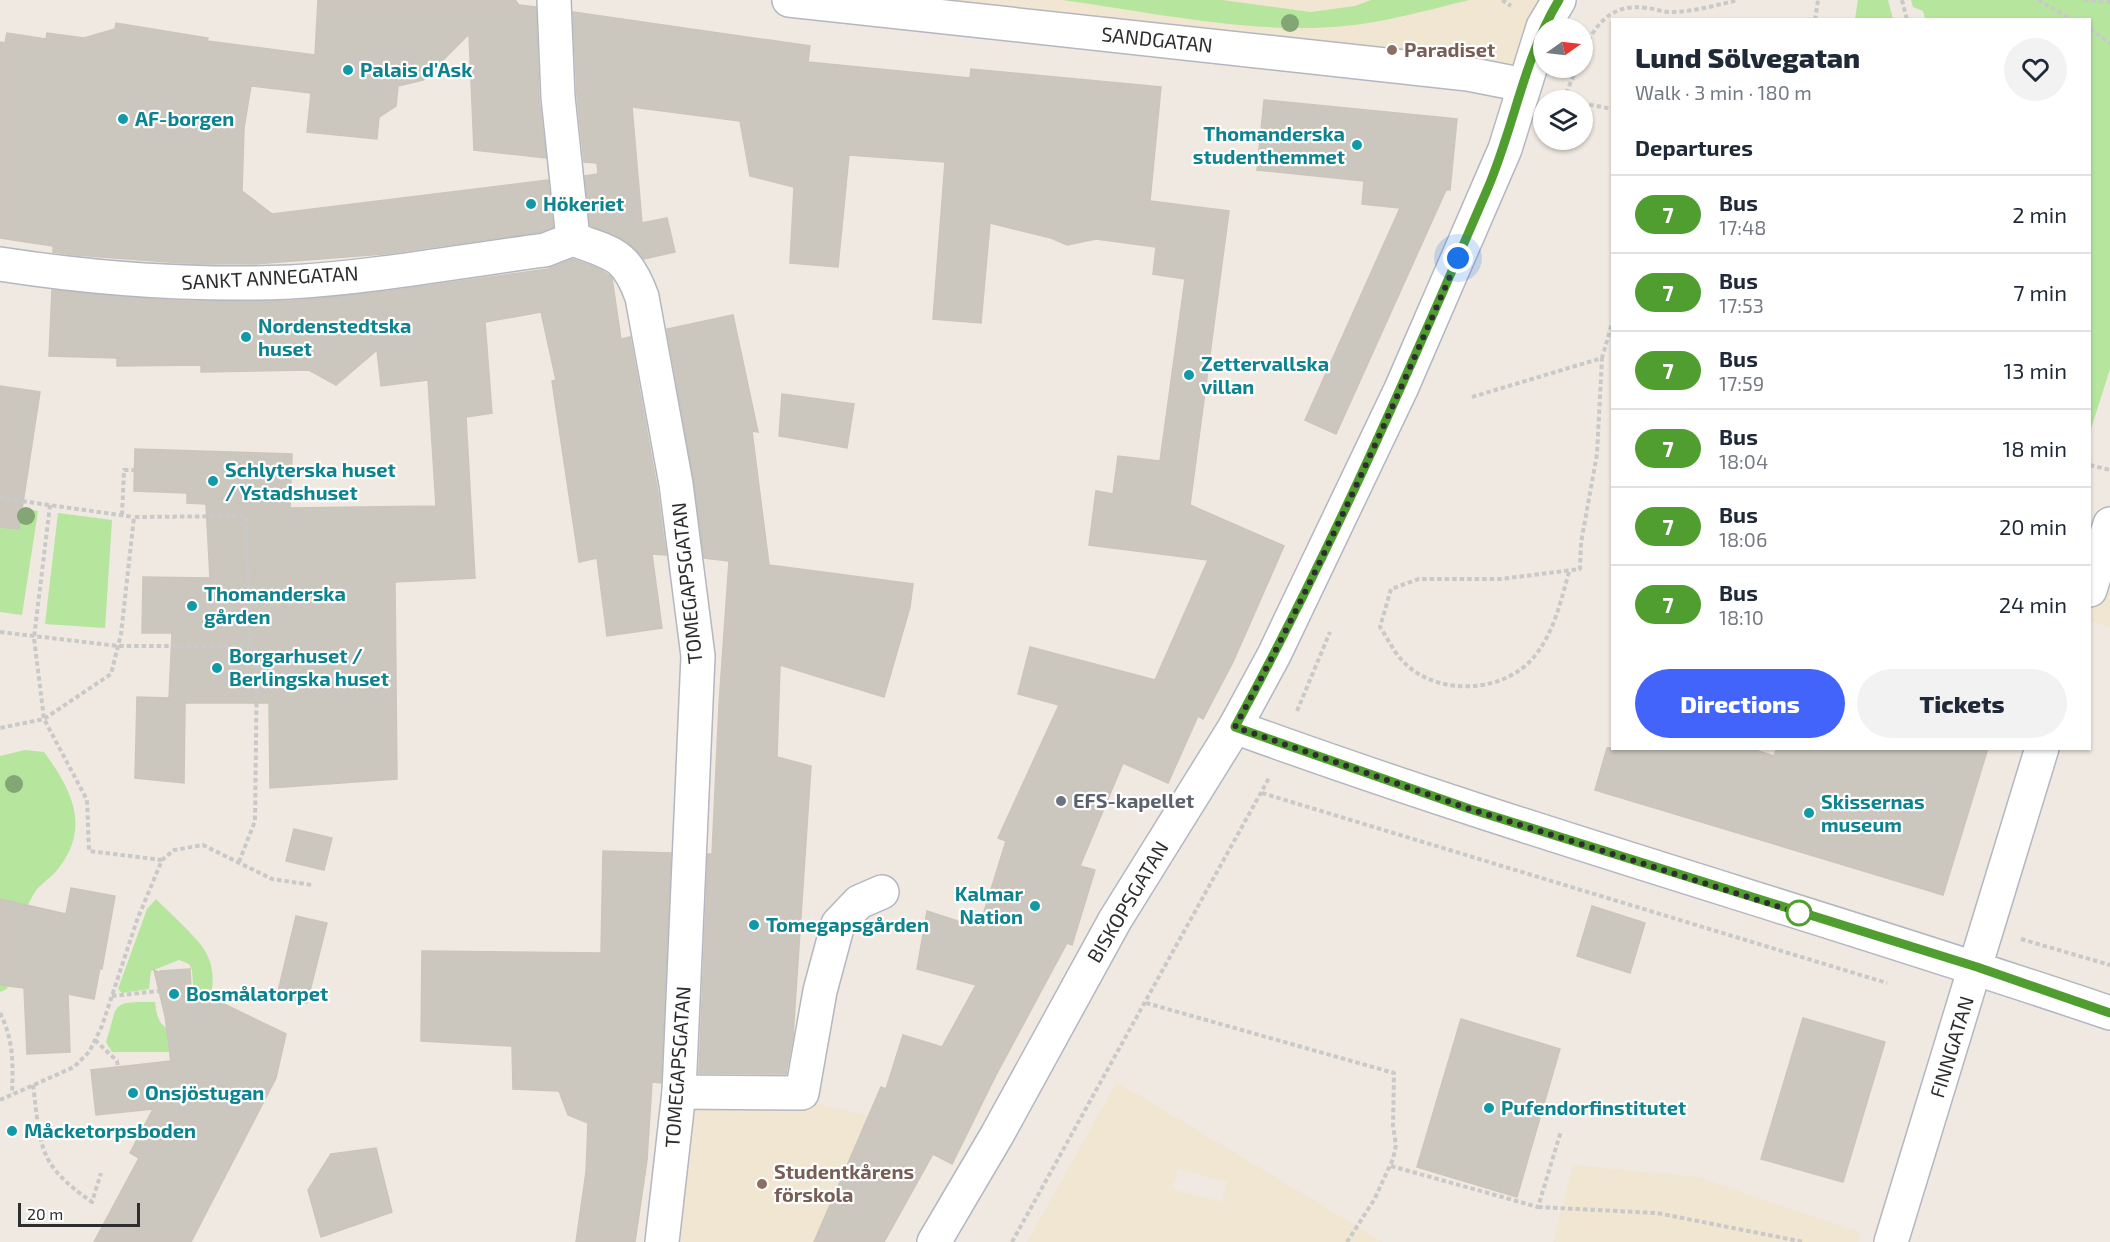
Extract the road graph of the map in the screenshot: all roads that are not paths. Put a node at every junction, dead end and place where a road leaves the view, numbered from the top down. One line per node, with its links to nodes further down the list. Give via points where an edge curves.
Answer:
1 (554, 0): 5 (street, via 558,98)
2 (789, 0): 4 (street, SANDGATAN, via 1468,74)
3 (1559, 0): 4 (street, BISKOPSGATAN, via 1543,27)
4 (1524, 85): 9 (street, BISKOPSGATAN, via 1505,150 1401,389 1274,655)
5 (573, 239): 6 (street, SANKT ANNEGATAN, via 545,250 292,282 176,284 84,277); 14 (street, TOMEGAPSGATAN, via 613,254 632,271 642,297 676,484 698,656)
6 (0, 264)
7 (2110, 524): 8 (street)
8 (2091, 587)
9 (1235, 727): 12 (street, via 1470,809); 16 (street, BISKOPSGATAN, via 1116,920)
10 (2041, 750): 12 (street, FINNGATAN)
11 (882, 892): 14 (street, via 859,902 838,924 820,991 802,1094)
12 (1977, 967): 13 (street); 17 (street, FINNGATAN)
13 (2110, 1012)
14 (679, 1092): 15 (street, TOMEGAPSGATAN)
15 (662, 1242)
16 (934, 1242)
17 (1891, 1242)

